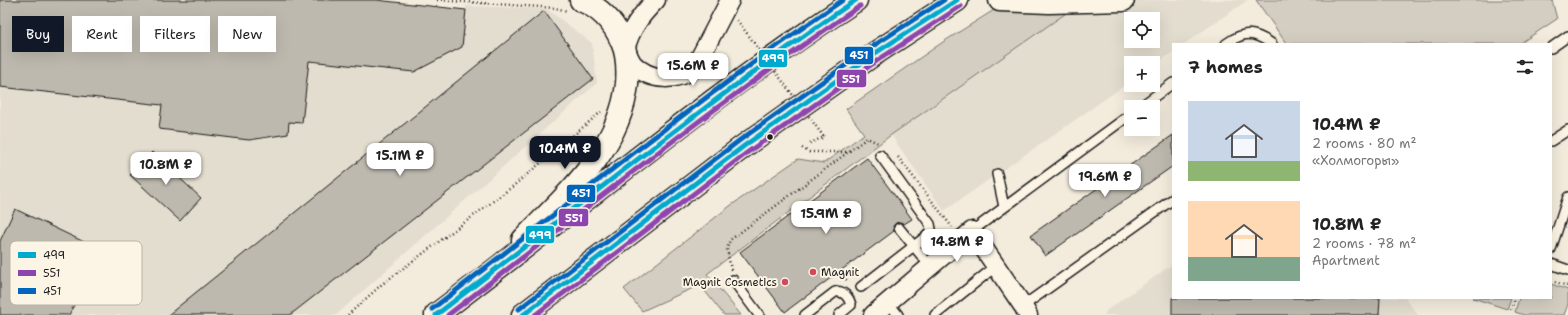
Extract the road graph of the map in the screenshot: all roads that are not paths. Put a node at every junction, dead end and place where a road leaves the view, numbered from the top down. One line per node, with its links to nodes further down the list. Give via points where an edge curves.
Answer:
1 (656, 0): 12 (street, via 634,25 628,36)
2 (730, 0): 12 (street, via 701,58 687,74 666,78 654,76 642,71 633,63)
3 (856, 0): 31 (main road, via 712,102)
4 (956, 0): 37 (main road, via 874,54 744,146)
5 (1000, 0): 6 (main road)
6 (1123, 0)
7 (575, 6): 12 (main road, via 601,12 610,20)
8 (1568, 36): 11 (lane)
9 (1227, 43): 10 (lane, via 1236,36 1254,34)
10 (1270, 43)
11 (1552, 47)
12 (626, 50): 31 (main road, via 626,93 618,121 606,145 566,195)
13 (1172, 84): 14 (lane)
14 (1150, 100)
15 (1124, 119): 22 (lane)
16 (1568, 130): 17 (lane)
17 (1552, 140)
18 (880, 155): 25 (lane, via 930,224 931,230 928,235)
19 (997, 174): 22 (lane)
20 (1568, 197): 26 (lane)
21 (1172, 200): 35 (lane)
22 (1004, 207): 24 (lane)
23 (898, 228): 25 (lane)
24 (963, 230): 28 (street); 29 (street)
25 (913, 246): 28 (lane); 33 (lane)
26 (1552, 246)
27 (1552, 264): 30 (lane)
28 (930, 266): 34 (street)
29 (996, 266): 35 (street); 42 (lane)
30 (1568, 270)
31 (488, 276): 36 (main road)
32 (733, 280): 38 (lane)
33 (861, 287)
34 (893, 309): 41 (street)
35 (1026, 310)
36 (436, 315)
37 (523, 315)
38 (759, 315)
39 (805, 315): 40 (lane, via 839,291 851,305)
40 (839, 315)
41 (873, 315)
42 (935, 315)

